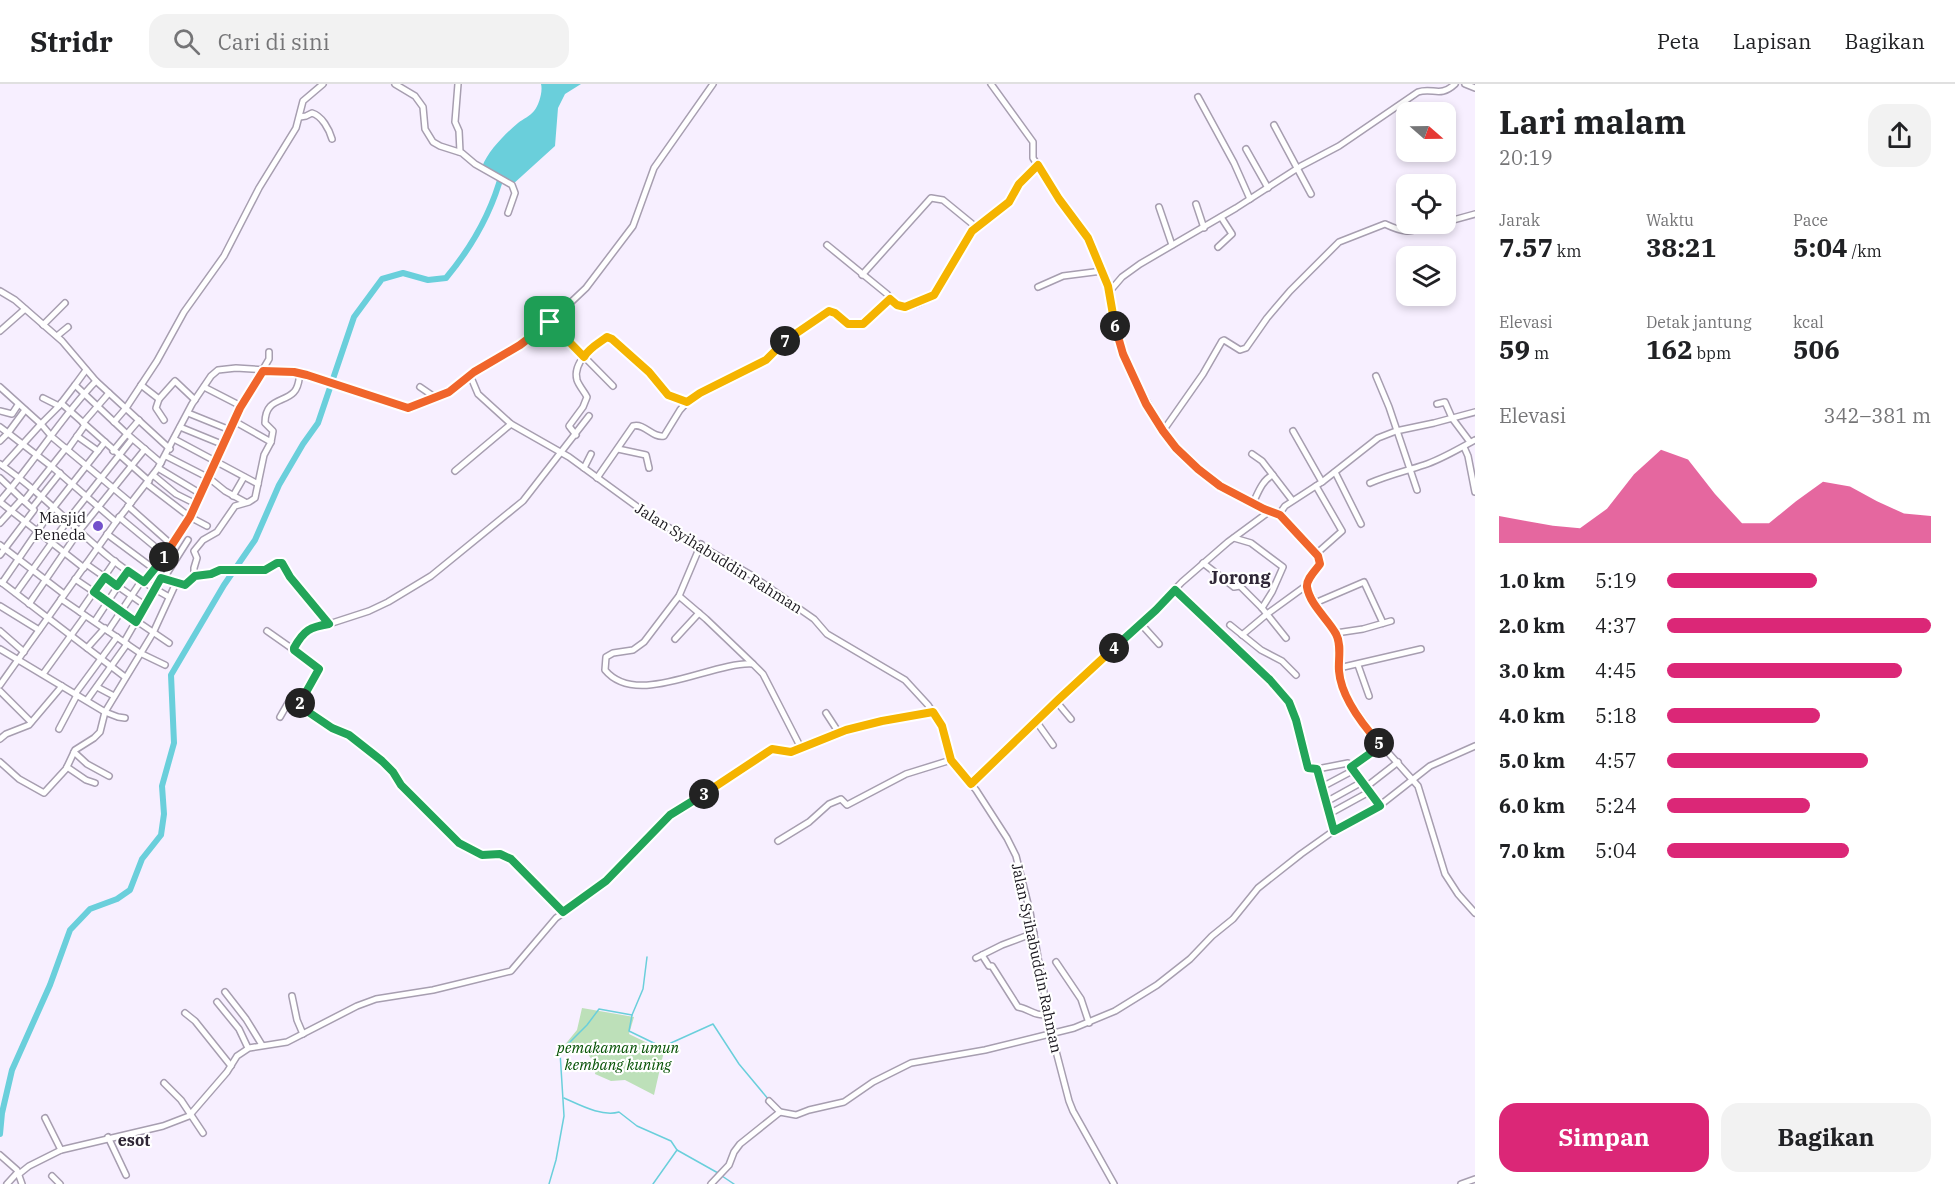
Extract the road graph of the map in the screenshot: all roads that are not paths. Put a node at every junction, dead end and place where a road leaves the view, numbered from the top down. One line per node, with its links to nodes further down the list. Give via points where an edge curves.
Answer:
1 (323, 84): 10 (street, via 303,101)
2 (395, 84): 14 (street, via 415,96 423,107 425,129 433,141)
3 (458, 84): 14 (street, via 455,122)
4 (713, 84): 40 (street, via 654,168 633,226 593,280)
5 (991, 84): 15 (street, via 1031,138)
6 (1455, 84): 16 (street, via 1439,93 1421,90)
7 (1465, 84): 8 (street)
8 (1475, 88)
9 (1198, 97): 19 (street)
10 (300, 117): 12 (street, via 317,114); 54 (street, via 224,256 184,312)
11 (1274, 125): 16 (street)
12 (332, 139)
13 (1246, 149): 17 (street)
14 (460, 152): 22 (street, via 512,185 515,193)
15 (1038, 165): 26 (street, via 1019,184 1009,202); 32 (street, via 1088,238)
16 (1297, 169): 17 (street); 18 (street)
17 (1268, 188): 19 (street)
18 (1311, 194)
19 (1250, 199): 24 (street)
20 (1196, 204): 27 (street)
21 (1159, 207): 30 (street)
22 (508, 213)
23 (1475, 214): 25 (street)
24 (1221, 217): 27 (street); 31 (street, via 1232,234)
25 (1456, 219)
26 (976, 227): 33 (street, via 943,200 931,198); 37 (street, via 934,295 905,307)
27 (1204, 228): 30 (street)
28 (1396, 229): 90 (street, via 1385,224 1339,242 1290,291 1246,348 1240,350 1222,341)
29 (827, 245): 33 (street)
30 (1172, 245): 36 (street, via 1132,269)
31 (1218, 247)
32 (1102, 271): 34 (street, via 1063,276); 36 (street)
33 (862, 275): 37 (street)
34 (1038, 287)
35 (0, 291): 39 (street)
36 (1110, 292): 90 (street, via 1119,345)
37 (890, 299): 65 (street, via 863,324 848,324 829,311 779,346 766,360)
38 (65, 303): 41 (street)
39 (25, 309): 41 (street); 43 (street)
40 (550, 322): 46 (street); 50 (street)
41 (43, 325): 44 (street)
42 (68, 327): 44 (street)
43 (0, 331)
44 (57, 336): 47 (street)
45 (269, 352): 48 (street)
46 (584, 357): 55 (street); 65 (street, via 607,337 649,372 668,395); 93 (street, via 576,375 587,398 569,426)
47 (86, 370): 52 (street); 53 (street)
48 (263, 371): 49 (street); 57 (street, via 224,368 215,372); 70 (street)
49 (300, 373): 62 (street, via 405,408); 101 (street, via 293,393 277,401 266,414 265,423 273,431)
50 (470, 375): 62 (street); 85 (street, Jalan Syihabuddin Rahman, via 478,394)
51 (1376, 376): 89 (street)
52 (96, 381): 59 (street); 60 (street)
53 (75, 385): 60 (street); 68 (street)
54 (141, 385): 63 (street); 71 (street)
55 (614, 386)
56 (0, 387): 67 (street)
57 (204, 387): 64 (street); 70 (street)
58 (420, 387): 62 (street)
59 (109, 393): 69 (street); 71 (street)
60 (84, 394): 69 (street); 74 (street)
61 (43, 398): 68 (street)
62 (436, 398)
63 (159, 399): 64 (street, via 175,381); 80 (street, via 156,408)
64 (195, 400): 76 (street)
65 (687, 402): 108 (street, via 664,436 635,424)
66 (1437, 404): 78 (street, via 1445,402)
67 (18, 405): 72 (street); 73 (street, via 12,414)
68 (60, 405): 74 (street); 83 (street)
69 (97, 406): 82 (street); 84 (street)
70 (241, 406): 81 (street)
71 (126, 408): 79 (street); 82 (street)
72 (25, 410): 83 (street); 92 (street)
73 (0, 411)
74 (70, 412): 84 (street); 96 (street)
75 (1475, 412): 78 (street)
76 (188, 413): 87 (street); 88 (street)
77 (589, 416): 93 (street)
78 (1452, 418): 89 (street); 99 (street)
79 (139, 420): 95 (street); 107 (street)
80 (164, 420)
81 (234, 421): 88 (street); 101 (street)
82 (114, 422): 95 (street)
83 (41, 424): 96 (street); 102 (street)
84 (84, 424): 94 (street); 100 (street)
85 (511, 424): 111 (street, Jalan Syihabuddin Rahman); 126 (street)
86 (0, 427): 92 (street)
87 (180, 427): 97 (street); 103 (street)
88 (230, 430): 103 (street)
89 (1397, 430): 125 (street); 127 (street, via 1375,440)
90 (1163, 431): 157 (street, via 1211,480)
91 (1293, 431): 138 (street)
92 (8, 433): 98 (street); 102 (street)
93 (576, 435): 111 (street)
94 (77, 436): 105 (street); 109 (street)
95 (129, 436): 106 (street); 110 (street); 115 (street)
96 (52, 437): 105 (street); 112 (street)
97 (174, 439): 107 (street); 117 (street)
98 (0, 441)
99 (1472, 441): 104 (street)
100 (105, 442): 109 (street); 110 (street)
101 (271, 442): 142 (street)
102 (23, 444): 112 (street); 118 (street)
103 (224, 445): 117 (street)
104 (1464, 447): 125 (street); 148 (street)
105 (67, 449): 119 (street); 120 (street)
106 (145, 449): 121 (street); 122 (street)
107 (170, 449): 116 (street)
108 (618, 449): 124 (street, via 646,454); 137 (street)
109 (98, 451): 120 (street)
110 (113, 451): 115 (street)
111 (562, 453): 123 (street, Jalan Syihabuddin Rahman); 227 (street, via 519,505 425,580 375,609)
112 (38, 454): 119 (street); 132 (street)
113 (591, 454): 123 (street)
114 (1252, 454): 131 (street)
115 (118, 456): 121 (street); 135 (street)
116 (166, 456): 122 (street); 136 (street)
117 (217, 461): 133 (street); 136 (street)
118 (3, 466): 128 (street); 132 (street)
119 (51, 466): 129 (street); 145 (street)
120 (87, 466): 135 (street); 141 (street)
121 (131, 466): 139 (street); 146 (street)
122 (160, 466): 130 (street); 149 (street)
123 (584, 468): 137 (street, Jalan Syihabuddin Rahman)
124 (649, 468)
125 (1410, 469): 140 (street); 147 (street)
126 (455, 471)
127 (1335, 472): 138 (street); 171 (street)
128 (0, 473)
129 (60, 473): 141 (street); 150 (street)
130 (153, 475): 139 (street); 158 (street)
131 (1273, 475): 155 (street); 157 (street, via 1262,484)
132 (20, 477): 144 (street); 145 (street)
133 (244, 477): 142 (street); 152 (street)
134 (0, 478): 144 (street)
135 (100, 478): 146 (street); 151 (street)
136 (209, 478): 149 (street); 152 (street)
137 (597, 478): 179 (street, Jalan Syihabuddin Rahman, via 654,519)
138 (1322, 482): 143 (street)
139 (148, 483): 159 (street); 166 (street)
140 (1370, 483)
141 (73, 484): 151 (street); 161 (street)
142 (258, 484): 156 (street, via 255,498)
143 (1316, 486): 155 (street); 184 (street, via 1342,531)
144 (10, 489): 153 (street); 154 (street)
145 (34, 489): 150 (street); 153 (street)
146 (113, 489): 159 (street); 162 (street)
147 (1417, 490)
148 (1475, 492)
149 (201, 494): 158 (street)
150 (42, 496): 160 (street); 161 (street)
151 (86, 496): 162 (street); 168 (street)
152 (233, 496): 156 (street)
153 (23, 500): 160 (street); 164 (street)
154 (0, 501): 164 (street)
155 (1292, 501): 165 (street)
156 (246, 502): 194 (street, via 235,506 217,532 197,546)
157 (1253, 503): 163 (street)
158 (196, 504): 166 (street)
159 (129, 505): 167 (street); 180 (street)
160 (33, 507): 169 (street)
161 (54, 507): 168 (street); 173 (street)
162 (100, 507): 167 (street); 174 (street)
163 (1270, 511): 165 (street); 176 (street)
164 (12, 512): 169 (street); 170 (street)
165 (1280, 515): 184 (street)
166 (190, 517): 172 (street); 180 (street)
167 (118, 519): 175 (street); 186 (street)
168 (68, 520): 174 (street); 178 (street)
169 (25, 521): 173 (street); 181 (street)
170 (0, 523)
171 (1361, 524)
172 (207, 526)
173 (38, 531): 178 (street); 187 (street)
174 (79, 531): 182 (street); 183 (street)
175 (107, 534): 182 (street); 193 (street)
176 (1234, 538): 189 (street); 217 (street, via 1251,543 1283,567)
177 (188, 540): 196 (street)
178 (52, 542): 183 (street); 191 (street)
179 (701, 544): 209 (street); 271 (street, Jalan Syihabuddin Rahman, via 814,619 827,634 905,680)
180 (172, 545): 186 (street)
181 (2, 547): 185 (street); 187 (street)
182 (98, 548): 188 (street); 190 (street)
183 (66, 553): 190 (street); 198 (street)
184 (1316, 554): 202 (street, via 1320,564)
185 (0, 555)
186 (165, 555): 193 (street)
187 (18, 559): 191 (street); 200 (street)
188 (115, 561): 192 (street); 195 (street)
189 (1203, 563): 205 (street); 217 (street, via 1234,587 1239,586)
190 (85, 566): 195 (street); 197 (street)
191 (32, 569): 198 (street); 207 (street)
192 (128, 571): 199 (street); 203 (street)
193 (153, 571): 196 (street); 199 (street)
194 (195, 576): 201 (street, via 185,585); 227 (street, via 223,570 265,570 281,562)
195 (105, 577): 203 (street); 206 (street)
196 (162, 578): 201 (street); 204 (street)
197 (75, 579): 206 (street); 210 (street)
198 (47, 580): 210 (street); 214 (street)
199 (143, 581): 204 (street); 208 (street)
200 (1, 582): 207 (street)
201 (176, 583): 211 (street)
202 (1307, 585): 213 (street); 221 (street)
203 (117, 586): 208 (street); 212 (street)
204 (155, 589): 211 (street); 216 (street)
205 (1175, 590): 228 (street); 291 (street, via 1284,696 1292,707 1308,768)
206 (94, 592): 212 (street); 220 (street)
207 (16, 593): 214 (street)
208 (131, 596): 216 (street); 218 (street)
209 (679, 596): 219 (street); 252 (street, via 641,645 606,657 604,668 608,674 621,682 639,685 677,682 724,666)
210 (63, 597): 220 (street); 222 (street)
211 (169, 597): 234 (street)
212 (107, 602): 218 (street); 223 (street)
213 (1315, 603): 226 (street, via 1364,582); 235 (street)
214 (29, 604): 222 (street)
215 (0, 606): 230 (street)
216 (146, 606): 225 (street)
217 (1262, 608): 221 (street)
218 (122, 611): 225 (street); 231 (street)
219 (699, 612): 240 (street); 252 (street)
220 (82, 614): 223 (street); 237 (street)
221 (1267, 614): 236 (street); 239 (street)
222 (48, 617): 230 (street); 237 (street)
223 (94, 621): 231 (street)
224 (1390, 621): 226 (street)
225 (136, 622): 234 (street); 241 (street)
226 (1383, 623): 235 (street)
227 (329, 624): 247 (street, via 308,630)
228 (1142, 624): 243 (street); 268 (street)
229 (1230, 625): 236 (street)
230 (39, 630): 248 (street)
231 (106, 630): 238 (street); 245 (street)
232 (267, 631): 247 (street)
233 (0, 632): 248 (street)
234 (153, 633): 242 (street); 249 (street)
235 (1336, 633): 256 (street)
236 (1242, 635): 258 (street, via 1280,659)
237 (70, 636): 245 (street); 257 (street)
238 (117, 638): 241 (street); 250 (street)
239 (1286, 638)
240 (675, 639)
241 (125, 643): 249 (street); 255 (street)
242 (170, 643)
243 (1158, 644)
244 (0, 648): 251 (street)
245 (87, 648): 250 (street)
246 (1421, 649): 254 (street)
247 (294, 650): 269 (street, via 319,669)
248 (24, 652): 251 (street)
249 (140, 653): 253 (street); 259 (street)
250 (102, 658): 255 (street); 264 (street)
251 (19, 659): 257 (street); 260 (street)
252 (753, 664): 284 (street, via 763,674)
253 (165, 665)
254 (1358, 665): 256 (street); 266 (street)
255 (112, 667): 259 (street); 262 (street)
256 (1339, 668): 282 (street, via 1347,698)
257 (43, 674): 261 (street)
258 (1296, 675)
259 (125, 677): 265 (street)
260 (0, 685)
261 (62, 686): 264 (street); 277 (street)
262 (97, 687): 265 (street); 267 (street)
263 (0, 692): 277 (street)
264 (76, 694): 267 (street); 278 (street)
265 (114, 696): 270 (street)
266 (1369, 696)
267 (87, 700): 270 (street)
268 (1056, 701): 275 (street); 276 (street)
269 (300, 704): 274 (street, via 288,703); 303 (street, via 382,761 459,843 482,855 500,854 511,859)
270 (105, 712): 273 (street); 285 (street, via 97,735)
271 (933, 712): 279 (street); 286 (street, Jalan Syihabuddin Rahman, via 942,726)
272 (826, 713): 279 (street)
273 (124, 717)
274 (280, 717)
275 (1071, 719)
276 (1036, 721): 281 (street); 295 (street)
277 (31, 722): 280 (street)
278 (59, 729)
279 (839, 733): 284 (street)
280 (0, 739)
281 (1053, 745)
282 (1382, 745): 288 (street); 290 (street)
283 (1475, 746): 293 (street, via 1448,756)
284 (801, 748): 303 (street, via 786,753 772,749 679,809 606,881)
285 (74, 752): 289 (street); 292 (street)
286 (951, 760): 295 (street, Jalan Syihabuddin Rahman); 302 (street, via 906,774 847,806 841,799 834,802)
287 (0, 762): 289 (street, via 43,793)
288 (1398, 762): 293 (street); 297 (street)
289 (68, 767): 294 (street)
290 (1352, 768): 291 (street, via 1347,763); 296 (street); 297 (street)
291 (1317, 769): 296 (street)
292 (109, 776)
293 (1412, 778): 299 (street); 304 (street, via 1421,793 1445,874)
294 (95, 783)
295 (971, 784): 305 (street, Jalan Syihabuddin Rahman, via 1013,850)
296 (1322, 787): 298 (street)
297 (1366, 787): 298 (street); 299 (street); 300 (street)
298 (1326, 802): 300 (street)
299 (1380, 806): 301 (street)
300 (1329, 814): 301 (street)
301 (1334, 831): 312 (street, via 1258,888 1194,957 1139,997)
302 (778, 841)
303 (563, 912): 314 (street, via 511,971 376,999)
304 (1475, 913)
305 (1035, 933): 311 (street, Jalan Syihabuddin Rahman); 311 (street, via 979,957 992,966 1018,1007 1036,1015)
306 (1056, 962): 312 (street, via 1081,999)
307 (225, 993): 315 (street)
308 (292, 996): 314 (street)
309 (217, 1002): 316 (street, via 239,1029)
310 (185, 1013): 317 (street)
311 (1047, 1014): 313 (street, Jalan Syihabuddin Rahman)
312 (1089, 1023): 313 (street)
313 (1051, 1032): 320 (street, via 985,1050 911,1063 844,1102 796,1115); 335 (street, Jalan Syihabuddin Rahman, via 1073,1111)
314 (303, 1034): 315 (street, via 280,1044)
315 (262, 1045): 316 (street)
316 (248, 1048): 317 (street)
317 (231, 1066): 321 (street)
318 (164, 1083): 321 (street)
319 (769, 1101): 320 (street)
320 (780, 1112): 334 (street, via 740,1144 729,1165)
321 (191, 1115): 323 (street); 324 (street, via 171,1124)
322 (45, 1118): 325 (street)
323 (202, 1133)
324 (108, 1137): 325 (street); 328 (street)
325 (61, 1150): 327 (street)
326 (2, 1156): 327 (street)
327 (18, 1173): 331 (street); 332 (street)
328 (126, 1174)
329 (52, 1176): 333 (street)
330 (1475, 1179): 336 (street)
331 (7, 1184)
332 (22, 1184)
333 (60, 1184)
334 (711, 1184)
335 (1114, 1184)
336 (1461, 1184)

